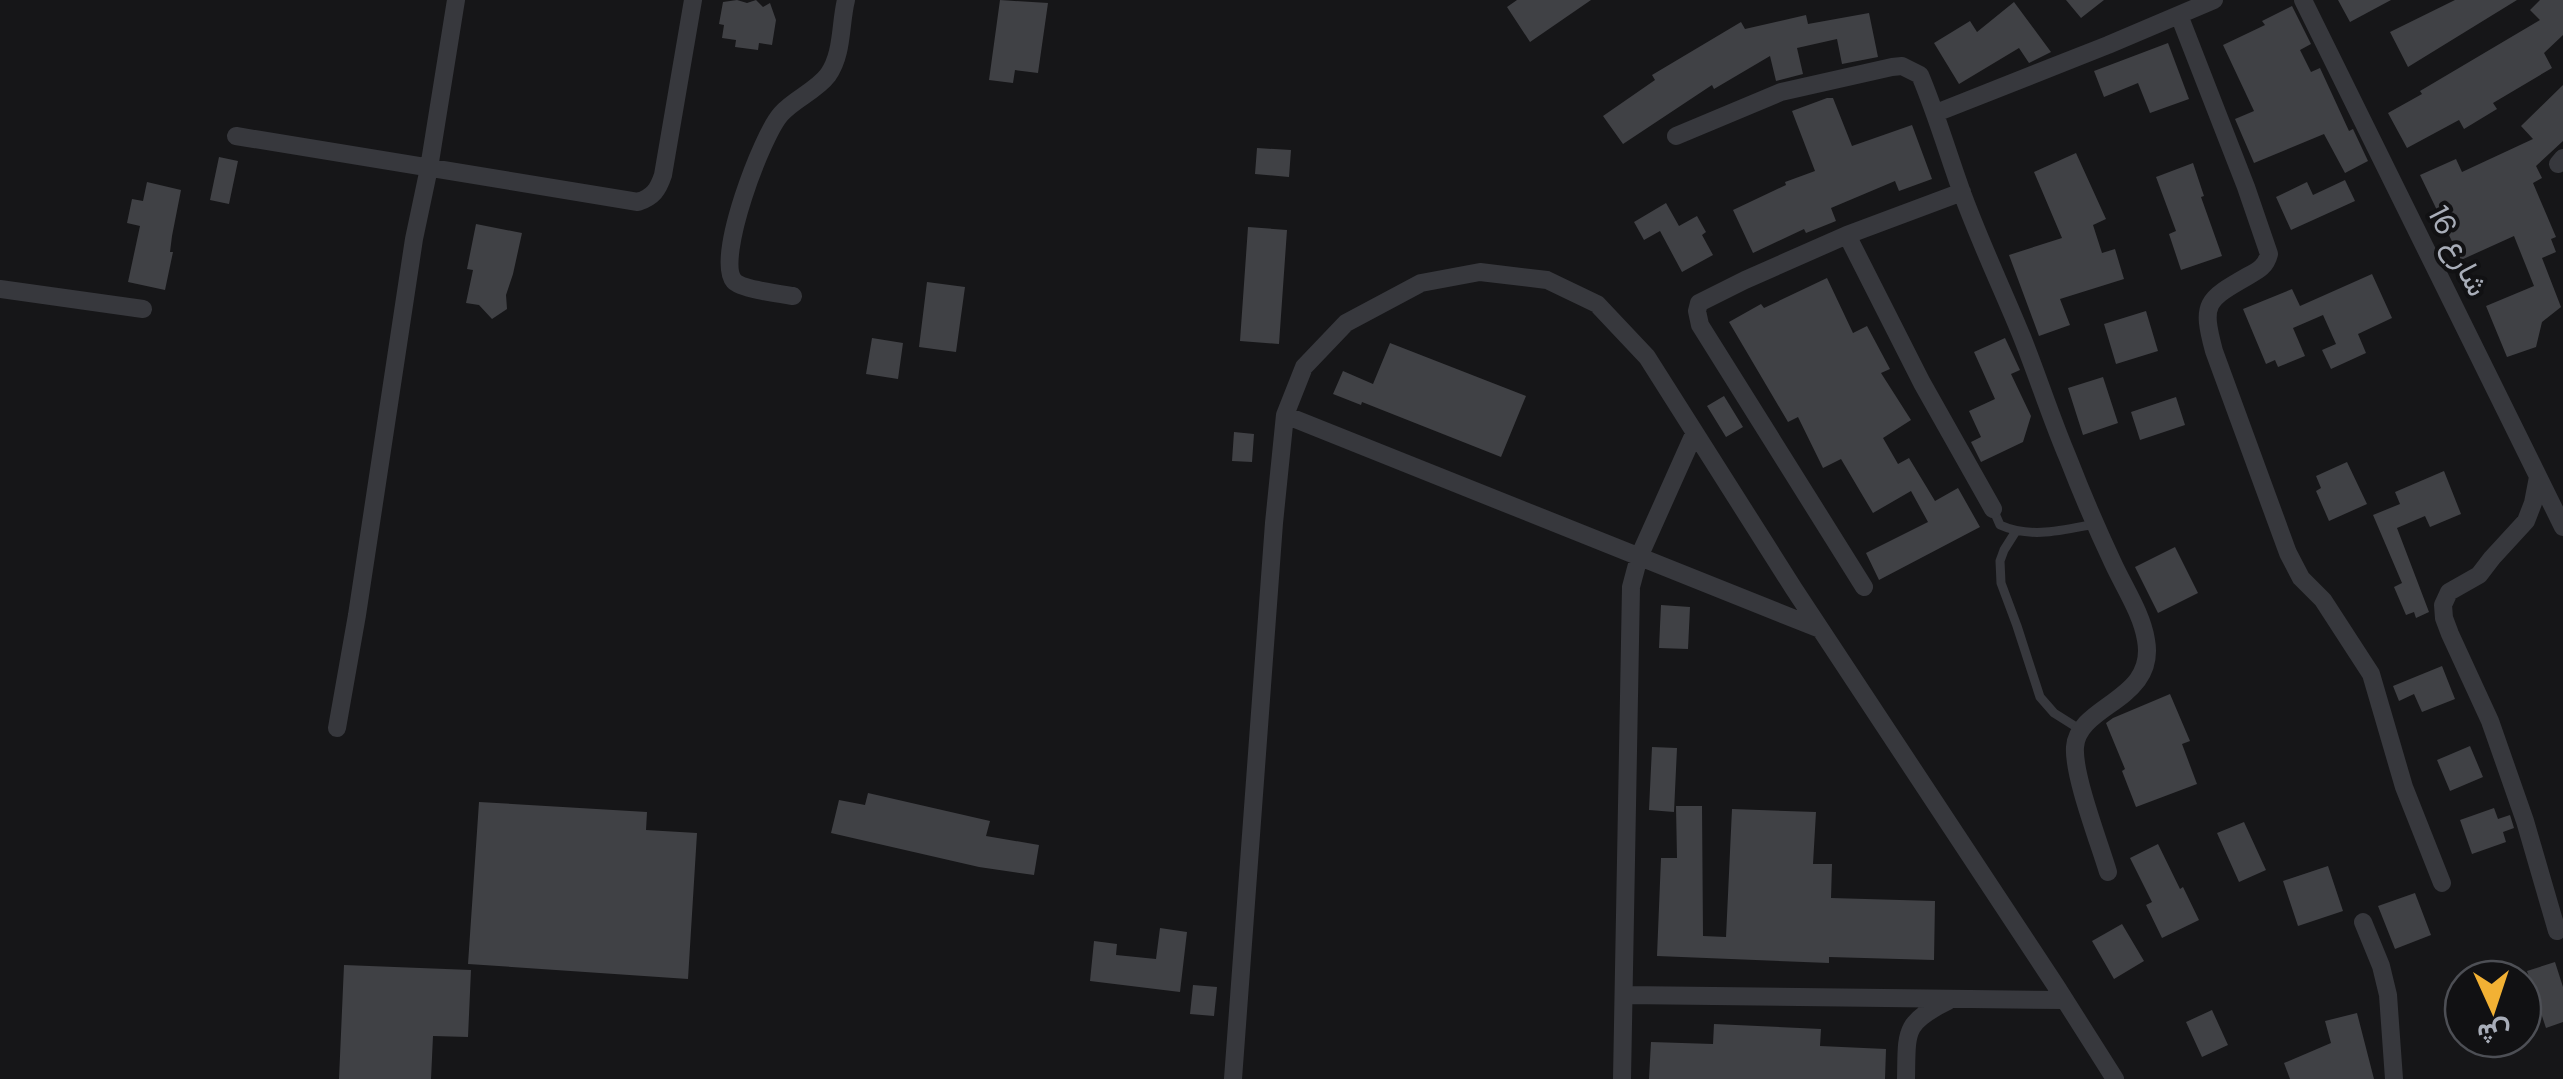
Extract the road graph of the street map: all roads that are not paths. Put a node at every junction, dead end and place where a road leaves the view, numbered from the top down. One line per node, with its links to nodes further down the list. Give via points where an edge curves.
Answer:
1 (456, 0): 10 (street)
2 (693, 0): 10 (street, via 663,176 650,198 638,202)
3 (846, 0): 14 (street, via 828,75 768,131 745,189 728,269 740,285)
4 (2214, 0): 6 (street)
5 (2303, 0): 18 (street, شارع 16)
6 (2180, 14): 7 (street); 29 (street, via 2268,254 2258,270 2213,298 2207,326 2214,352 2288,554 2371,674 2404,787)
7 (1936, 113): 9 (street, via 1920,75 1902,66 1781,92); 11 (street)
8 (236, 136): 10 (street)
9 (1676, 136)
10 (428, 168): 26 (street)
11 (1962, 192): 12 (street); 20 (street)
12 (1847, 234): 19 (street); 24 (street, via 1706,298 1696,312)
13 (0, 289): 15 (street)
14 (793, 296)
15 (143, 309)
16 (1285, 416): 17 (street, via 1304,367 1346,322 1421,283 1480,272 1547,280 1597,304 1647,357); 23 (street); 36 (street)
17 (1694, 434): 23 (street); 25 (street)
18 (2538, 476): 21 (street, شارع 16); 32 (street, via 2526,520 2479,575 2449,592 2443,606 2525,820)
19 (1992, 509): 22 (lane, via 2000,524)
20 (2096, 524): 22 (lane); 27 (street, via 2139,618 2147,657 2140,680)
21 (2563, 527)
22 (2016, 531): 27 (lane, via 2000,561 2001,583 2040,697)
23 (1639, 557): 25 (street); 33 (street, via 1631,587)
24 (1864, 587)
25 (1821, 630): 35 (street)
26 (337, 728)
27 (2082, 730): 28 (street, via 2074,748 2078,772)
28 (2108, 872)
29 (2442, 883)
30 (2563, 910): 32 (street)
31 (2363, 922): 40 (street, via 2388,995)
32 (2560, 939)
33 (1625, 995): 34 (street); 37 (street)
34 (1953, 999): 35 (street); 38 (street, via 1915,1020)
35 (2064, 1000): 39 (street)
36 (1233, 1079)
37 (1622, 1079)
38 (1906, 1079)
39 (2115, 1079)
40 (2394, 1079)

